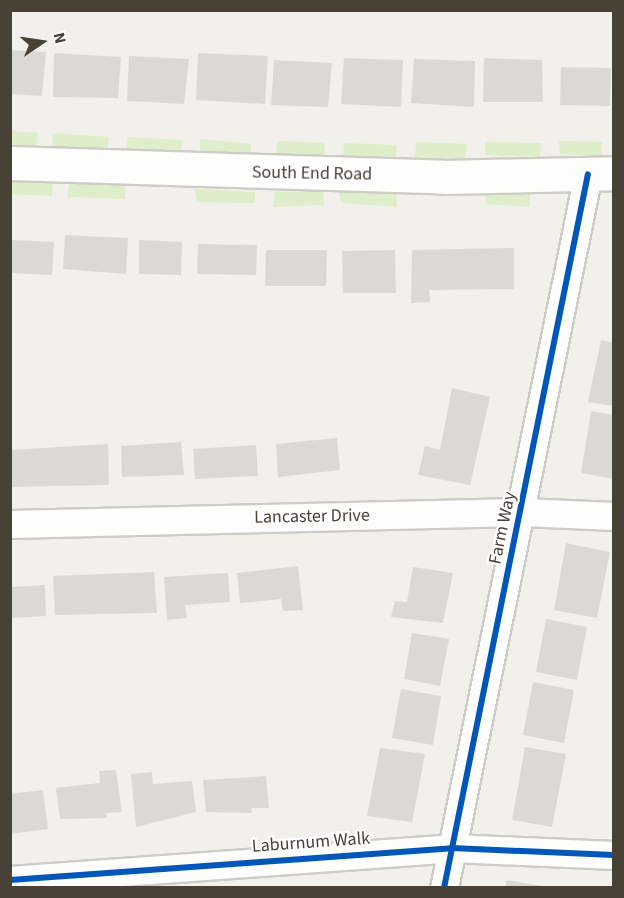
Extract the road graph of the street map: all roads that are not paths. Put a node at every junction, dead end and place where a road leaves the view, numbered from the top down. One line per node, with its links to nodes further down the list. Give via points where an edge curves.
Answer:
1 (10, 163): 2 (street, South End Road, via 444,177)
2 (601, 174): 3 (street, Farm Way)
3 (522, 512): 4 (street, Lancaster Drive); 5 (street, Lancaster Drive); 6 (street, Farm Way)
4 (614, 516)
5 (10, 524)
6 (452, 848): 7 (street, Laburnum Walk); 8 (street, Laburnum Walk); 9 (street, Farm Way)
7 (614, 855)
8 (10, 880)
9 (444, 888)

